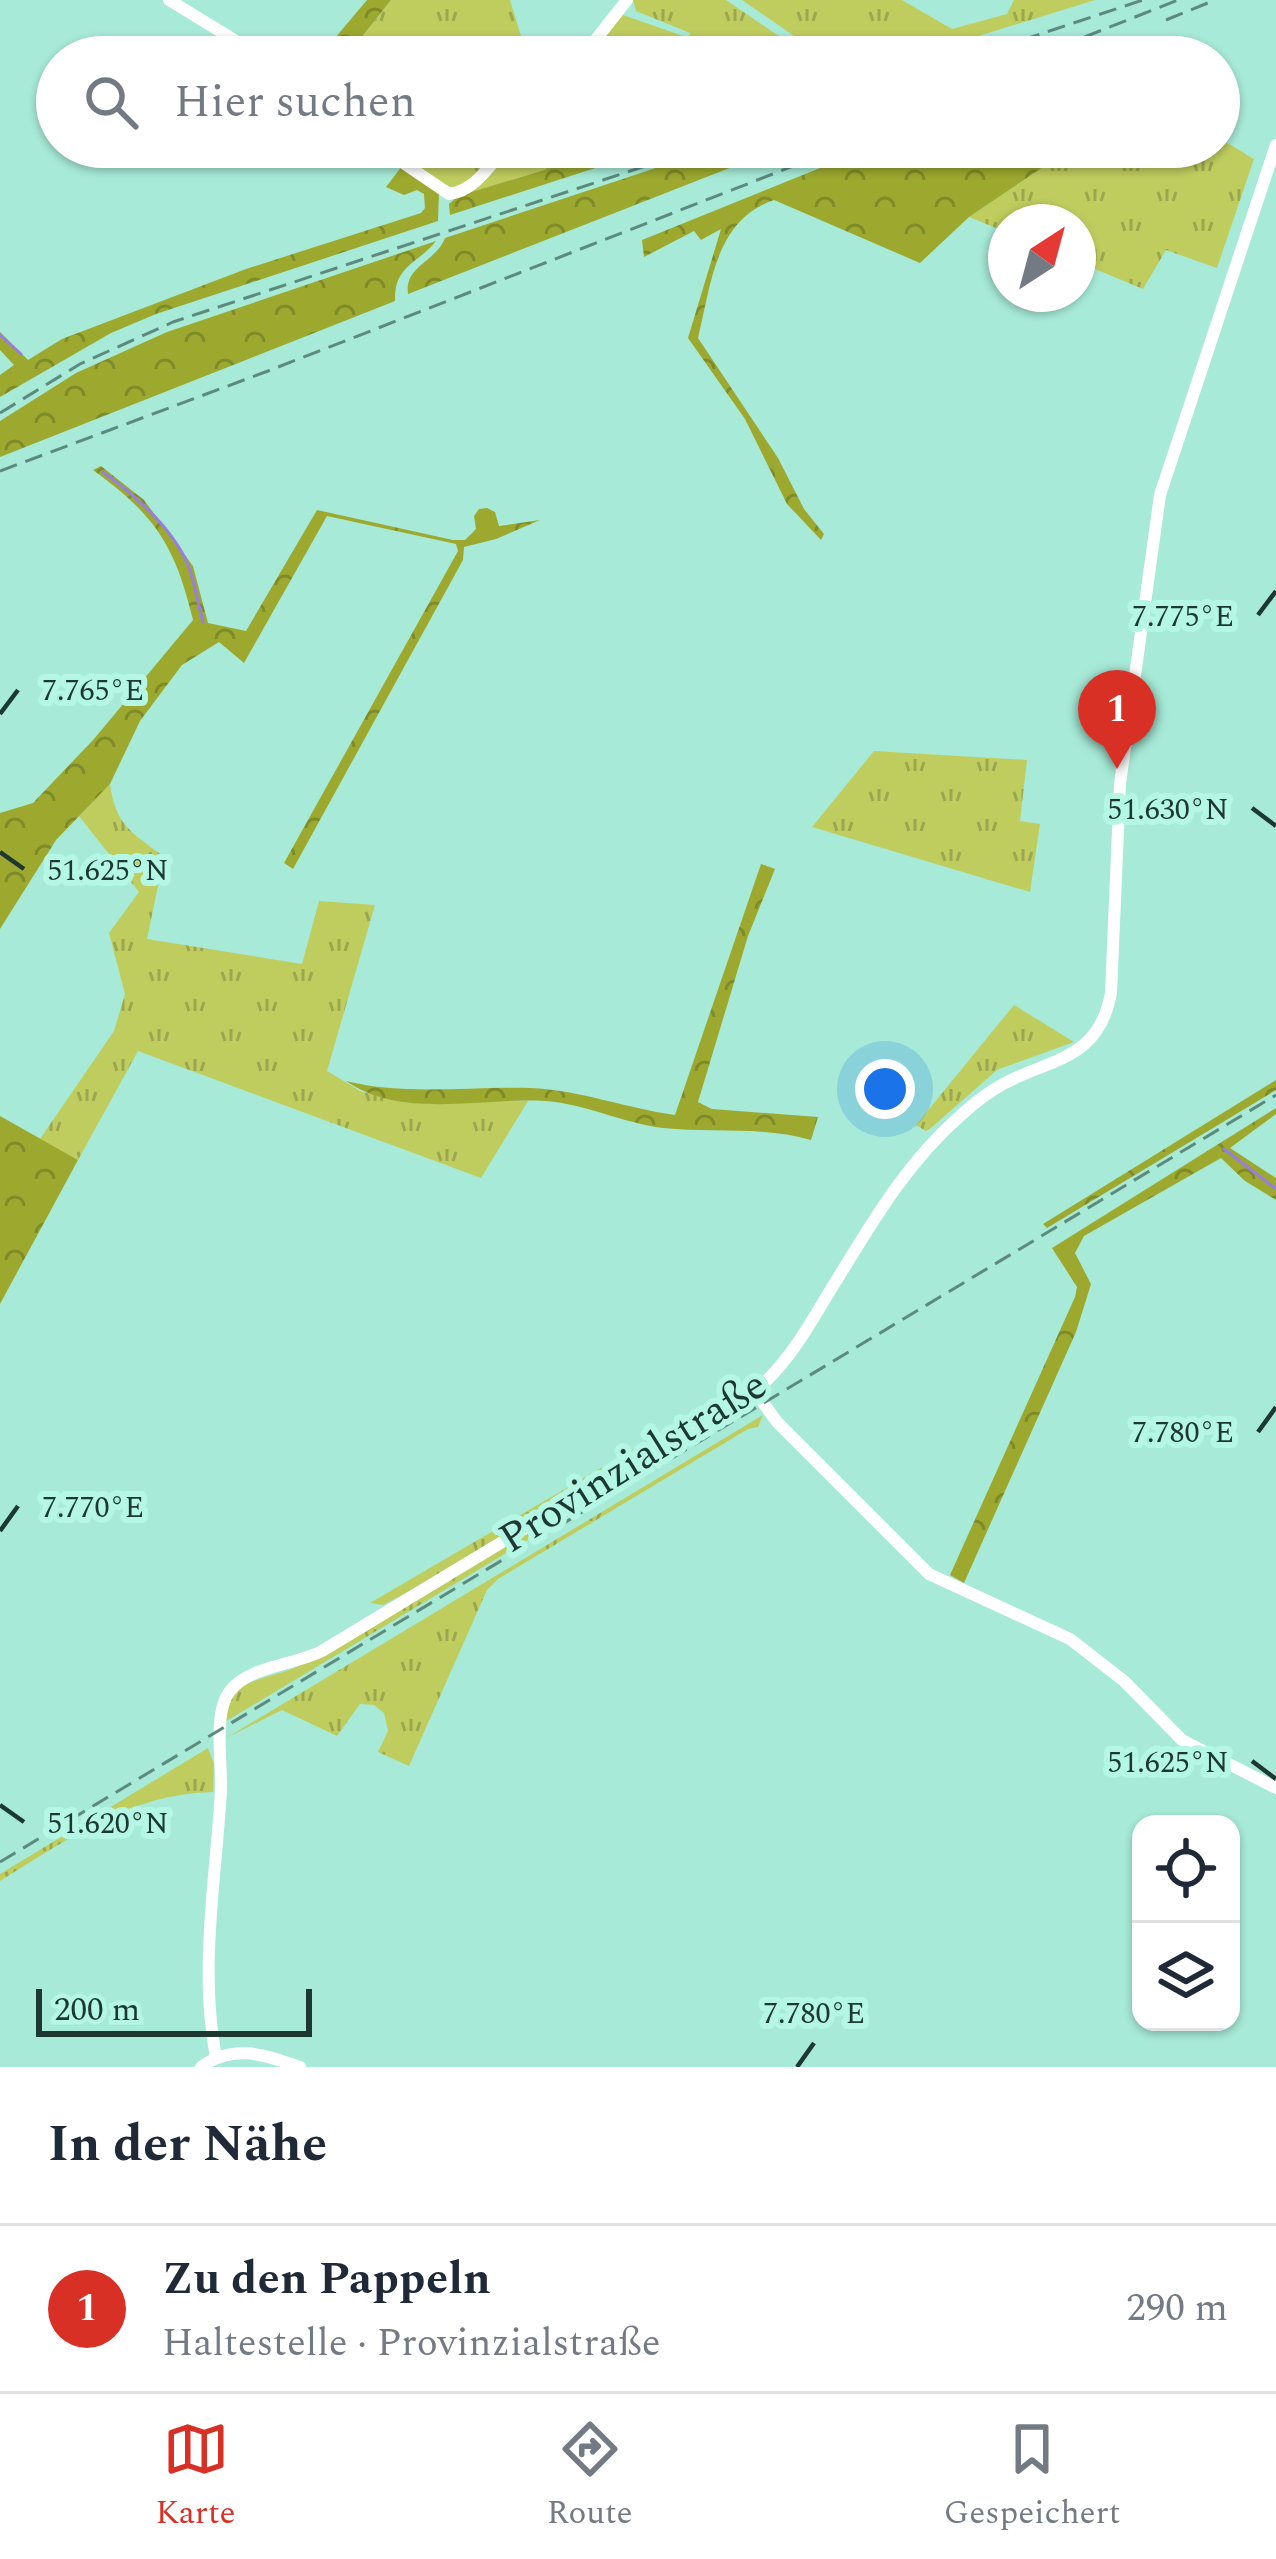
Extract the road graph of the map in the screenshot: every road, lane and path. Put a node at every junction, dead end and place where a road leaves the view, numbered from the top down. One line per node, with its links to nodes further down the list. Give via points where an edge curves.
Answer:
1 (169, 0): 3 (street)
2 (627, 0): 4 (street)
3 (228, 36)
4 (599, 36)
5 (1276, 145): 8 (street, Provinzialstraße, via 1160,495 1121,777 1105,1016 1073,1055 992,1091 916,1158 791,1353)
6 (411, 168): 7 (street, via 449,194)
7 (487, 168)
8 (754, 1390): 9 (street, via 929,1574 1070,1639 1182,1740); 10 (street, Provinzialstraße, via 322,1651 232,1688 220,1713 210,1918)
9 (1276, 1788)
10 (216, 2057): 11 (street); 12 (street, via 247,2051)
11 (201, 2067)
12 (300, 2067)

